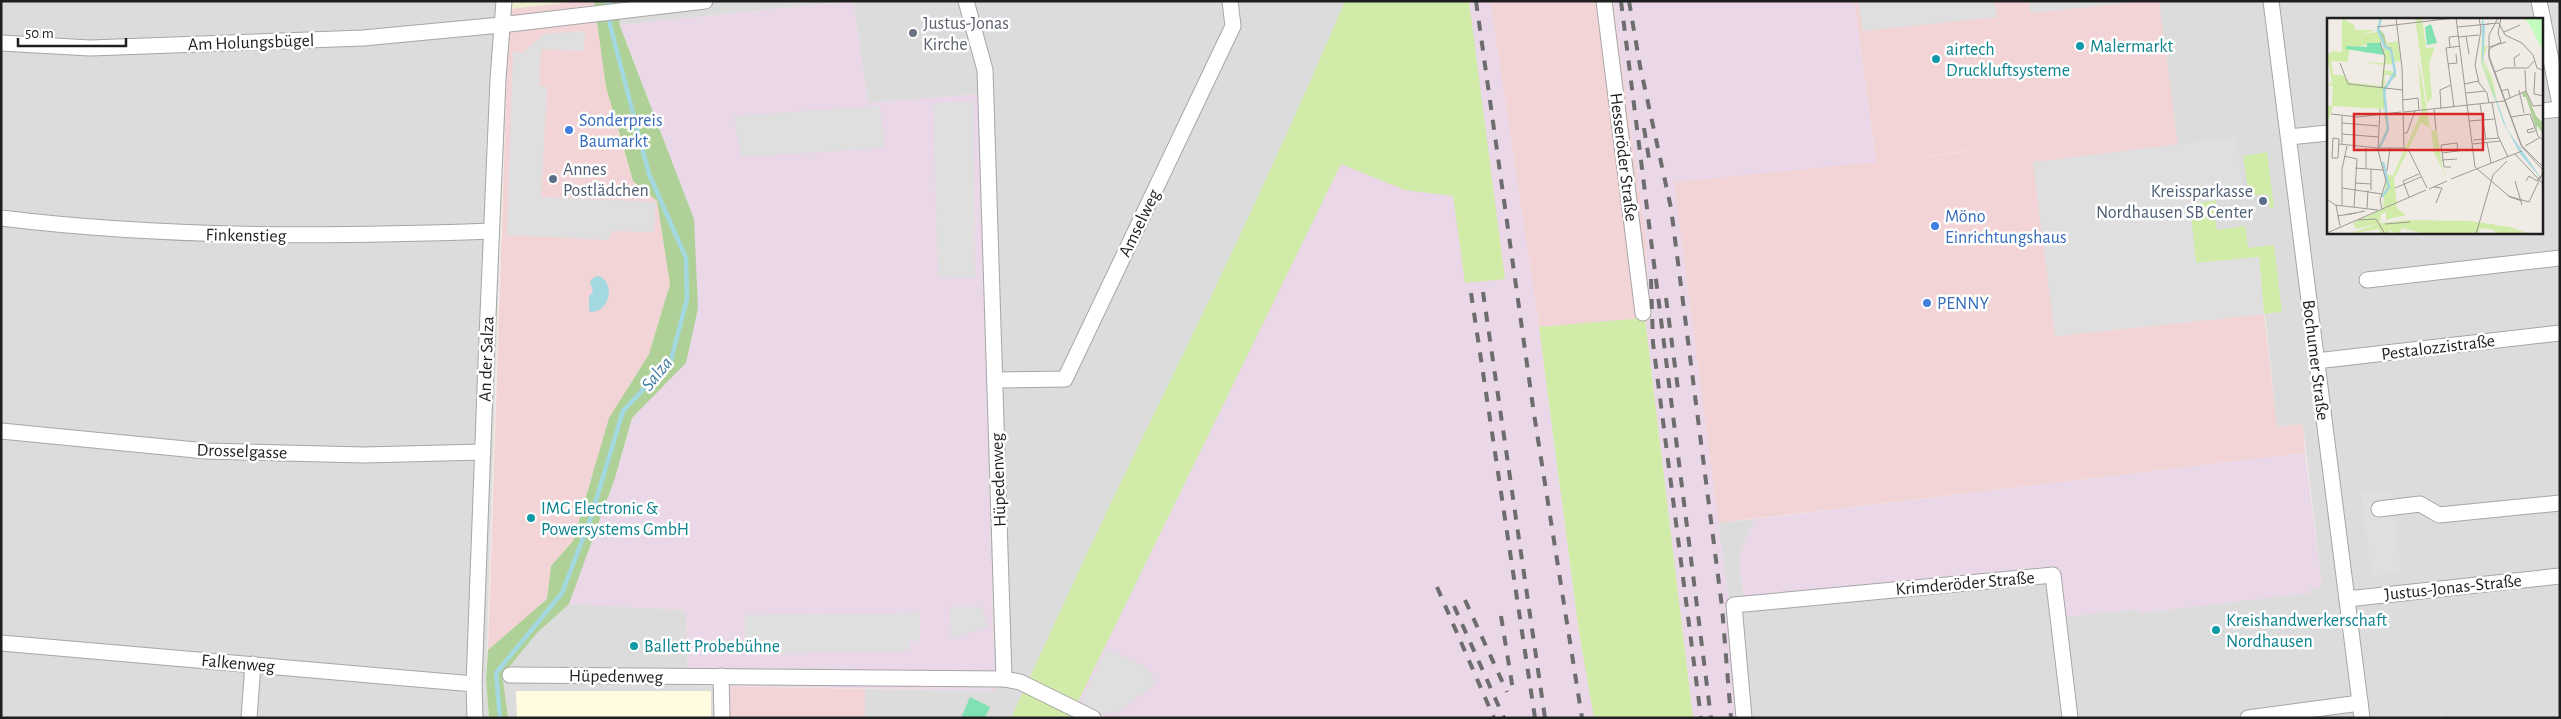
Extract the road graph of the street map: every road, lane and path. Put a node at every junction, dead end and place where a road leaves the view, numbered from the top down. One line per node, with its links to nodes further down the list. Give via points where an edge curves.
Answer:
1 (504, 1): 9 (street, An der Salza)
2 (705, 1): 9 (street)
3 (966, 1): 24 (street, Hüpedenweg, via 985,70)
4 (1230, 1): 24 (street, Amselweg, via 1233,26 1065,379)
5 (1604, 1): 21 (street, Hesseröder Straße)
6 (2271, 1): 16 (street, Bochumer Straße)
7 (2539, 1): 8 (street)
8 (2542, 18)
9 (501, 25): 11 (street, Am Holungsbügel, via 363,38 90,48); 18 (street, An der Salza)
10 (2544, 26): 12 (street)
11 (1, 42)
12 (2560, 104)
13 (2560, 109): 14 (street)
14 (2544, 111)
15 (2327, 133): 16 (street)
16 (2289, 137): 23 (street, Bochumer Straße)
17 (1, 218): 18 (street, Finkenstieg, via 196,234 340,237)
18 (492, 231): 26 (street, An der Salza)
19 (2560, 258): 20 (street)
20 (2366, 280)
21 (1643, 313)
22 (2560, 333): 23 (street, Pestalozzistraße)
23 (2316, 361): 30 (street, Bochumer Straße)
24 (995, 380): 35 (street, Hüpedenweg)
25 (1, 431): 26 (street, Drosselgasse, via 206,451 364,455)
26 (483, 452): 36 (street, An der Salza)
27 (2560, 503): 28 (street, via 2439,515 2420,504)
28 (2379, 509)
29 (2560, 576): 30 (street, Justus-Jonas-Straße)
30 (2347, 599): 37 (street, Bochumer Straße)
31 (1, 644): 32 (street, Falkenweg)
32 (253, 664): 36 (street, Falkenweg); 38 (street)
33 (510, 674): 34 (street, Hüpedenweg)
34 (721, 676): 35 (street, Hüpedenweg); 40 (street)
35 (1004, 679): 41 (street, via 1020,682)
36 (474, 684): 39 (street, An der Salza)
37 (2361, 711): 44 (street)
38 (248, 718)
39 (475, 718)
40 (722, 718)
41 (1093, 718)
42 (1744, 718): 43 (street, Krimderöder Straße, via 1734,605 2053,575)
43 (2070, 718)
44 (2248, 718)

